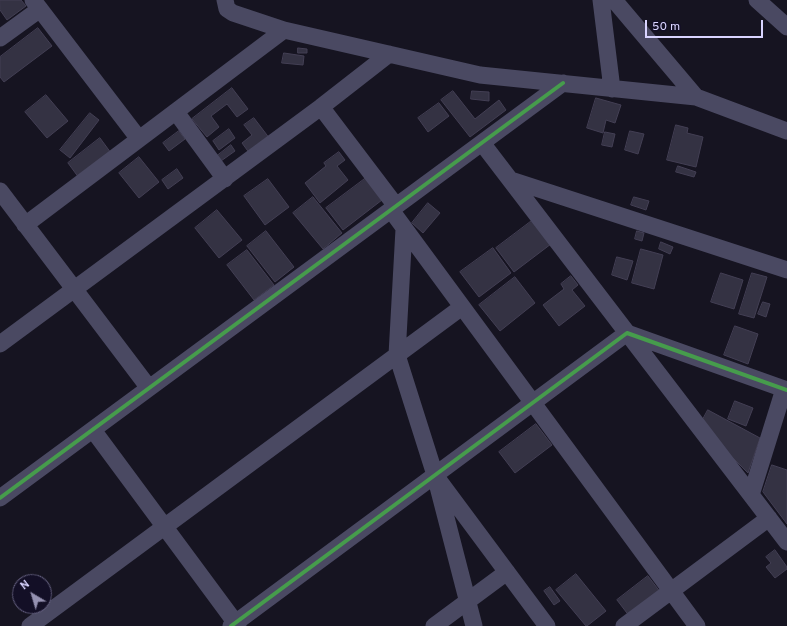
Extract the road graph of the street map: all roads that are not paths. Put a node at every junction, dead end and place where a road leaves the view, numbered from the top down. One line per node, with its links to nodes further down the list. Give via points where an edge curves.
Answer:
1 (225, 0): 7 (street, via 227,9 233,13)
2 (601, 0): 11 (street)
3 (614, 0): 12 (street)
4 (762, 2): 6 (street)
5 (37, 4): 8 (street); 16 (street)
6 (787, 27)
7 (284, 30): 9 (street); 14 (street)
8 (0, 38)
9 (389, 54): 10 (street, via 480,74); 13 (street)
10 (563, 83): 11 (street); 17 (street)
11 (612, 88): 12 (street)
12 (696, 97): 15 (street)
13 (322, 107): 18 (street); 21 (street)
14 (176, 112): 16 (street); 18 (street)
15 (787, 130)
16 (139, 140): 22 (street)
17 (482, 143): 19 (street); 21 (street)
18 (225, 179): 25 (street)
19 (511, 180): 24 (street); 27 (street)
20 (0, 191): 22 (street)
21 (393, 208): 23 (street); 30 (street)
22 (25, 225): 25 (street)
23 (404, 229): 26 (street); 29 (street)
24 (787, 270)
25 (74, 290): 28 (street); 30 (street)
26 (462, 307): 29 (street); 32 (street)
27 (627, 333): 31 (street); 32 (street); 35 (street)
28 (0, 344)
29 (397, 355): 34 (street); 38 (street)
30 (149, 388): 33 (street)
31 (785, 390): 35 (street)
32 (533, 403): 34 (street); 41 (street)
33 (93, 430): 36 (street); 38 (street)
34 (435, 475): 40 (street); 42 (street); 43 (street)
35 (751, 495): 37 (street)
36 (0, 498)
37 (769, 518): 39 (street); 41 (street)
38 (164, 527): 43 (street); 44 (street)
39 (787, 542)
40 (507, 572): 42 (street); 47 (street)
41 (671, 590): 48 (street); 49 (street)
42 (468, 601): 45 (street); 46 (street)
43 (234, 625)
44 (30, 626)
45 (434, 626)
46 (474, 626)
47 (547, 626)
48 (624, 626)
49 (697, 626)

